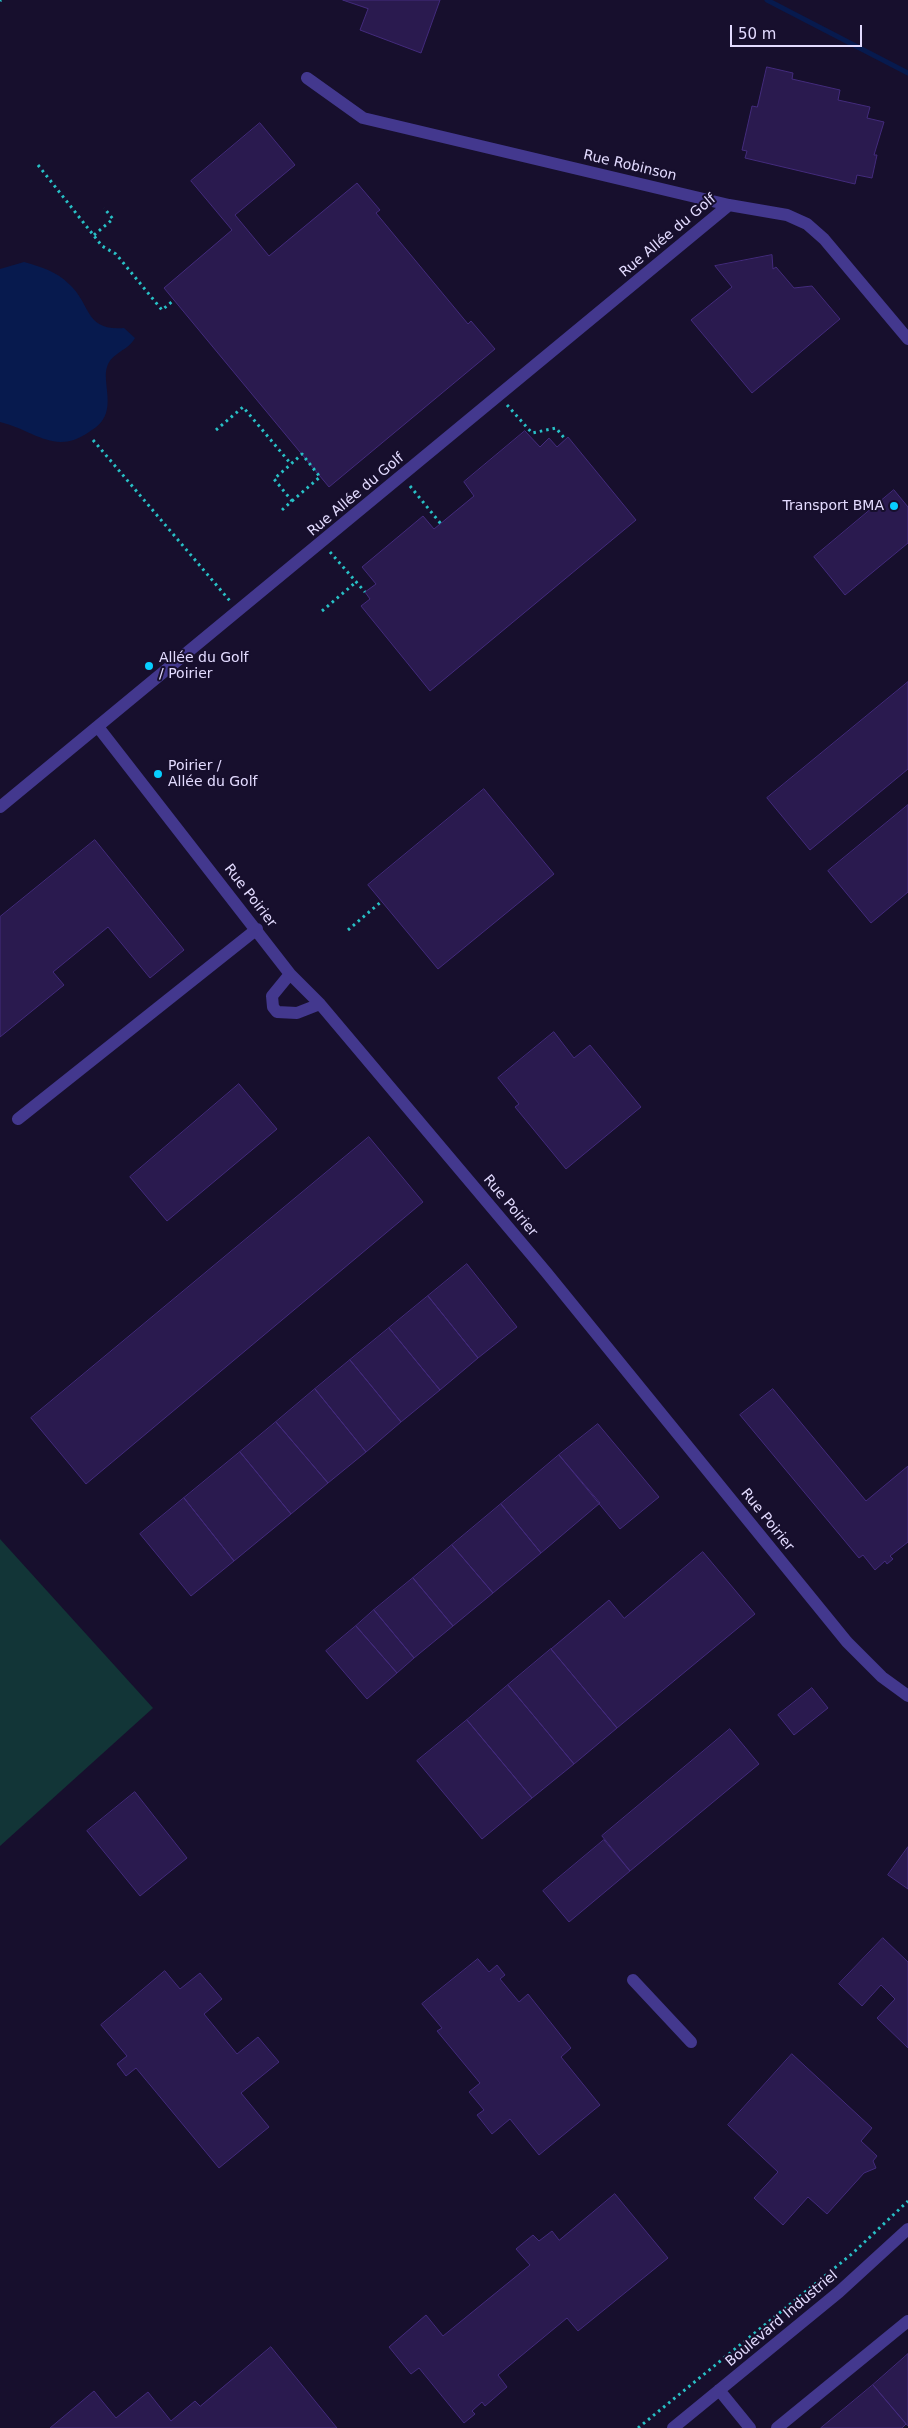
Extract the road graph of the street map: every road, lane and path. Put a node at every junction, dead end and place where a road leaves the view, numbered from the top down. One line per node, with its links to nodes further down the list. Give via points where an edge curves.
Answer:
1 (307, 78): 3 (street, Rue Robinson, via 363,118)
2 (38, 165): 5 (path)
3 (729, 205): 7 (street, Rue Robinson, via 787,215 807,224 824,239); 8 (street, Rue Allée du Golf)
4 (104, 208): 5 (path, via 113,219)
5 (94, 234): 6 (path, via 102,246 116,254 162,310)
6 (174, 300)
7 (908, 339)
8 (498, 396): 10 (path, via 532,433 556,428); 13 (street, Rue Allée du Golf)
9 (216, 430): 12 (path, via 243,407)
10 (565, 439)
11 (93, 440): 21 (path)
12 (291, 464): 14 (path, via 274,478); 14 (path, via 302,454 320,477)
13 (401, 476): 16 (path); 17 (street, Rue Allée du Golf)
14 (292, 501): 15 (path)
15 (282, 510)
16 (441, 524)
17 (322, 542): 18 (path); 21 (street, Rue Allée du Golf)
18 (356, 582): 19 (path); 20 (path)
19 (364, 592)
20 (322, 610)
21 (238, 611): 22 (street, Rue Allée du Golf)
22 (98, 727): 23 (street, Rue Allée du Golf); 25 (street, Rue Poirier)
23 (0, 807)
24 (382, 901): 26 (path)
25 (257, 929): 27 (street, Rue Poirier); 29 (street)
26 (348, 930)
27 (290, 974): 28 (street, Rue Poirier); 28 (street, via 272,996 277,1012 297,1013)
28 (320, 1004): 30 (street, Rue Poirier, via 546,1272 842,1636 882,1677)
29 (18, 1119)
30 (908, 1696)
31 (633, 1980): 32 (street)
32 (692, 2042)
33 (908, 2201): 37 (path, via 853,2253)
34 (908, 2229): 36 (street, Boulevard Industriel, via 839,2292)
35 (908, 2321): 40 (street)
36 (720, 2390): 38 (street, Boulevard Industriel); 39 (street)
37 (638, 2428)
38 (673, 2428)
39 (750, 2428)
40 (776, 2428)

